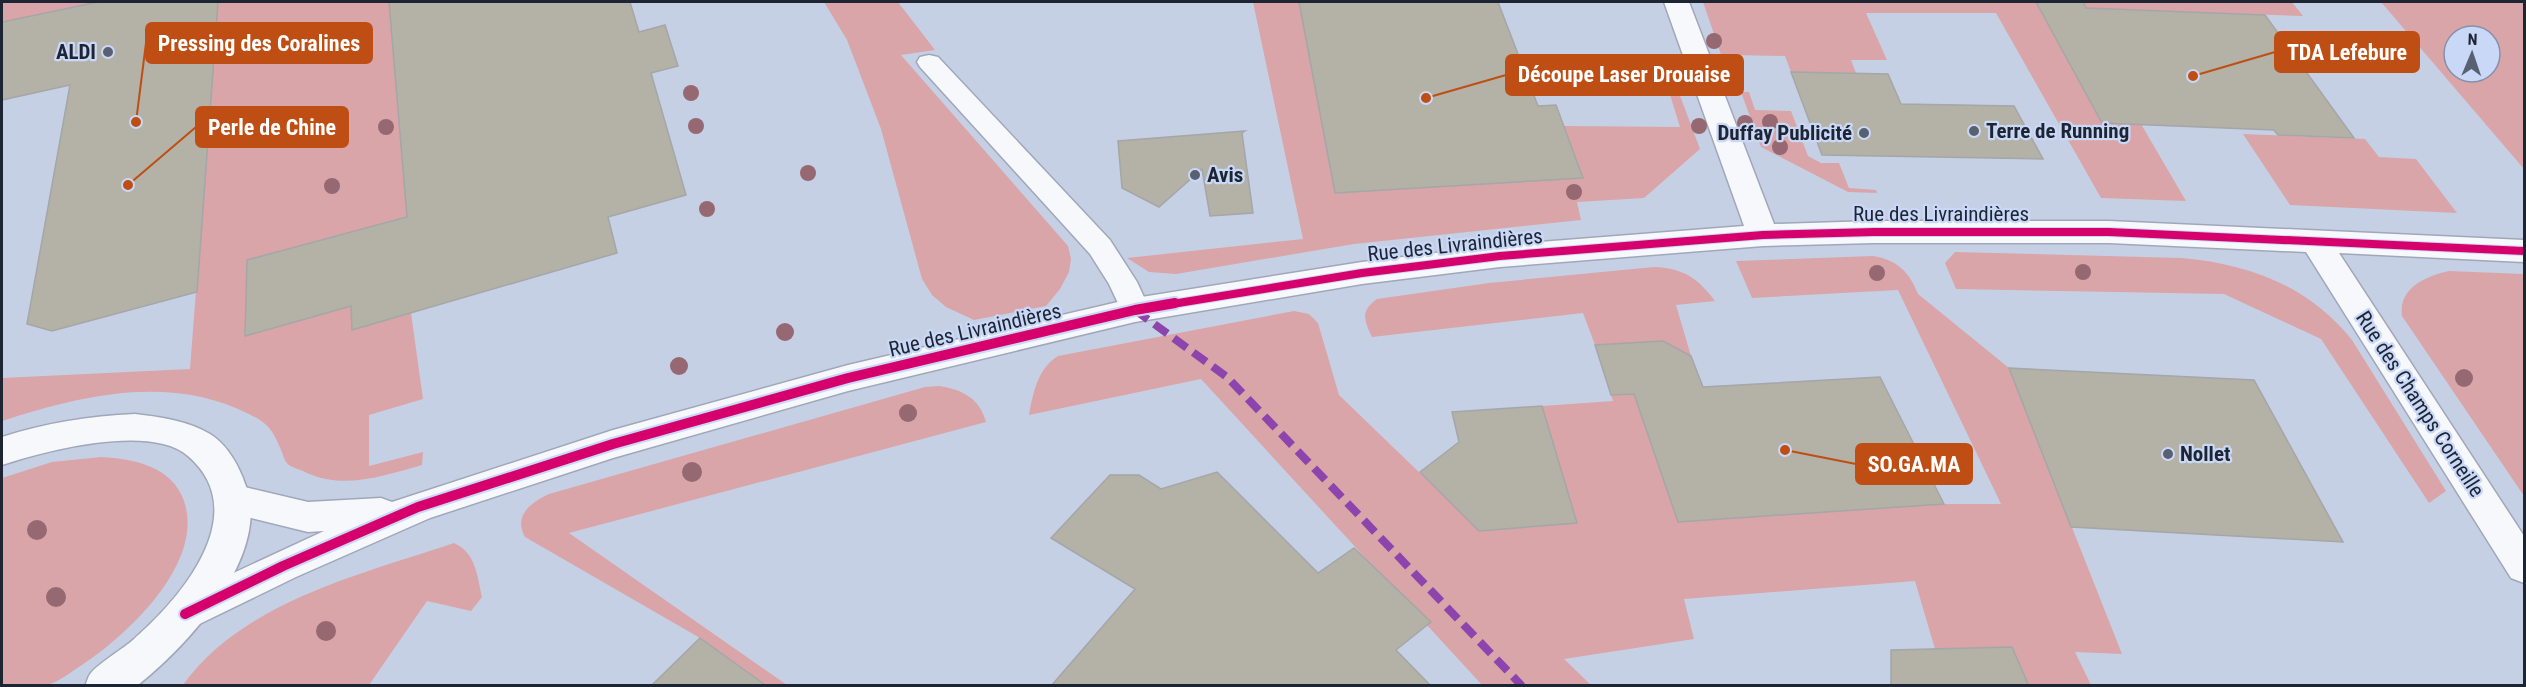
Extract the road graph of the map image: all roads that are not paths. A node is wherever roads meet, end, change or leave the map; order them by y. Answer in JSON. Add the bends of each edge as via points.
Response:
{"nodes":[{"id":1,"x":1676,"y":2,"type":"edge"},
{"id":2,"x":929,"y":62,"type":"dead end"},
{"id":3,"x":1763,"y":235,"type":"junction"},
{"id":4,"x":2315,"y":241,"type":"junction"},
{"id":5,"x":2524,"y":251,"type":"edge"},
{"id":6,"x":1135,"y":310,"type":"junction"},
{"id":7,"x":2,"y":451,"type":"edge"},
{"id":8,"x":232,"y":499,"type":"junction"},
{"id":9,"x":418,"y":507,"type":"junction"},
{"id":10,"x":2524,"y":567,"type":"edge"},
{"id":11,"x":184,"y":614,"type":"junction"},
{"id":12,"x":133,"y":673,"type":"edge"},
{"id":13,"x":105,"y":686,"type":"edge"}],
"edges":[{"from":1,"to":3,"type":"street"},
{"from":2,"to":6,"type":"lane","via":[[1100,247],[1123,282]]},
{"from":3,"to":4,"type":"street","name":"Rue des Livraindières","via":[[2109,232]]},
{"from":3,"to":6,"type":"street","name":"Rue des Livraindières","via":[[1443,263]]},
{"from":4,"to":5,"type":"street","name":"Rue des Livraindières"},
{"from":4,"to":10,"type":"street","name":"Rue des Champs Corneille"},
{"from":6,"to":9,"type":"street","name":"Rue des Livraindières","via":[[848,378],[613,444]]},
{"from":7,"to":8,"type":"street","via":[[41,438],[97,428],[156,429],[181,436],[217,460]]},
{"from":8,"to":9,"type":"street","via":[[308,516],[373,514]]},
{"from":8,"to":11,"type":"street","via":[[229,534],[222,553],[201,594]]},
{"from":9,"to":11,"type":"street"},
{"from":11,"to":12,"type":"street"},
{"from":12,"to":13,"type":"street"}]}
